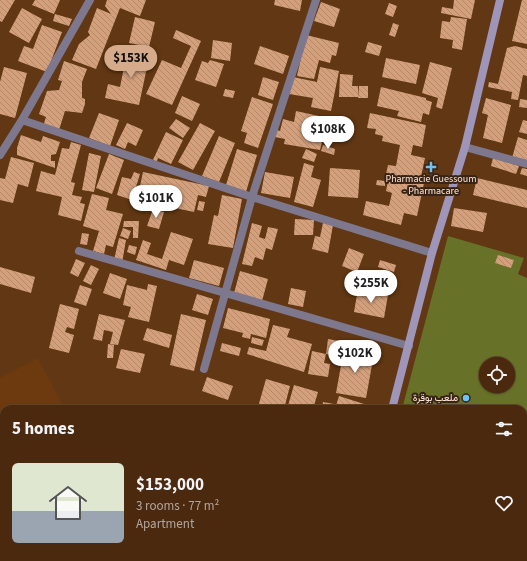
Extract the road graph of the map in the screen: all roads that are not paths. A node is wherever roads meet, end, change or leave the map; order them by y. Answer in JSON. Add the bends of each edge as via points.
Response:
{"nodes":[{"id":1,"x":90,"y":0,"type":"edge"},
{"id":2,"x":316,"y":0,"type":"edge"},
{"id":3,"x":500,"y":0,"type":"edge"},
{"id":4,"x":22,"y":120,"type":"junction"},
{"id":5,"x":466,"y":147,"type":"junction"},
{"id":6,"x":0,"y":155,"type":"edge"},
{"id":7,"x":527,"y":164,"type":"edge"},
{"id":8,"x":252,"y":197,"type":"junction"},
{"id":9,"x":79,"y":251,"type":"dead end"},
{"id":10,"x":432,"y":253,"type":"junction"},
{"id":11,"x":226,"y":293,"type":"junction"},
{"id":12,"x":409,"y":346,"type":"junction"},
{"id":13,"x":204,"y":369,"type":"dead end"},
{"id":14,"x":393,"y":405,"type":"edge"}],
"edges":[{"from":1,"to":4,"type":"street"},
{"from":2,"to":8,"type":"street"},
{"from":3,"to":5,"type":"main road"},
{"from":4,"to":6,"type":"street"},
{"from":4,"to":8,"type":"street"},
{"from":5,"to":7,"type":"street"},
{"from":5,"to":10,"type":"main road"},
{"from":8,"to":10,"type":"street"},
{"from":8,"to":11,"type":"street"},
{"from":9,"to":11,"type":"street"},
{"from":10,"to":12,"type":"main road"},
{"from":11,"to":12,"type":"street"},
{"from":11,"to":13,"type":"street"},
{"from":12,"to":14,"type":"main road"}]}
